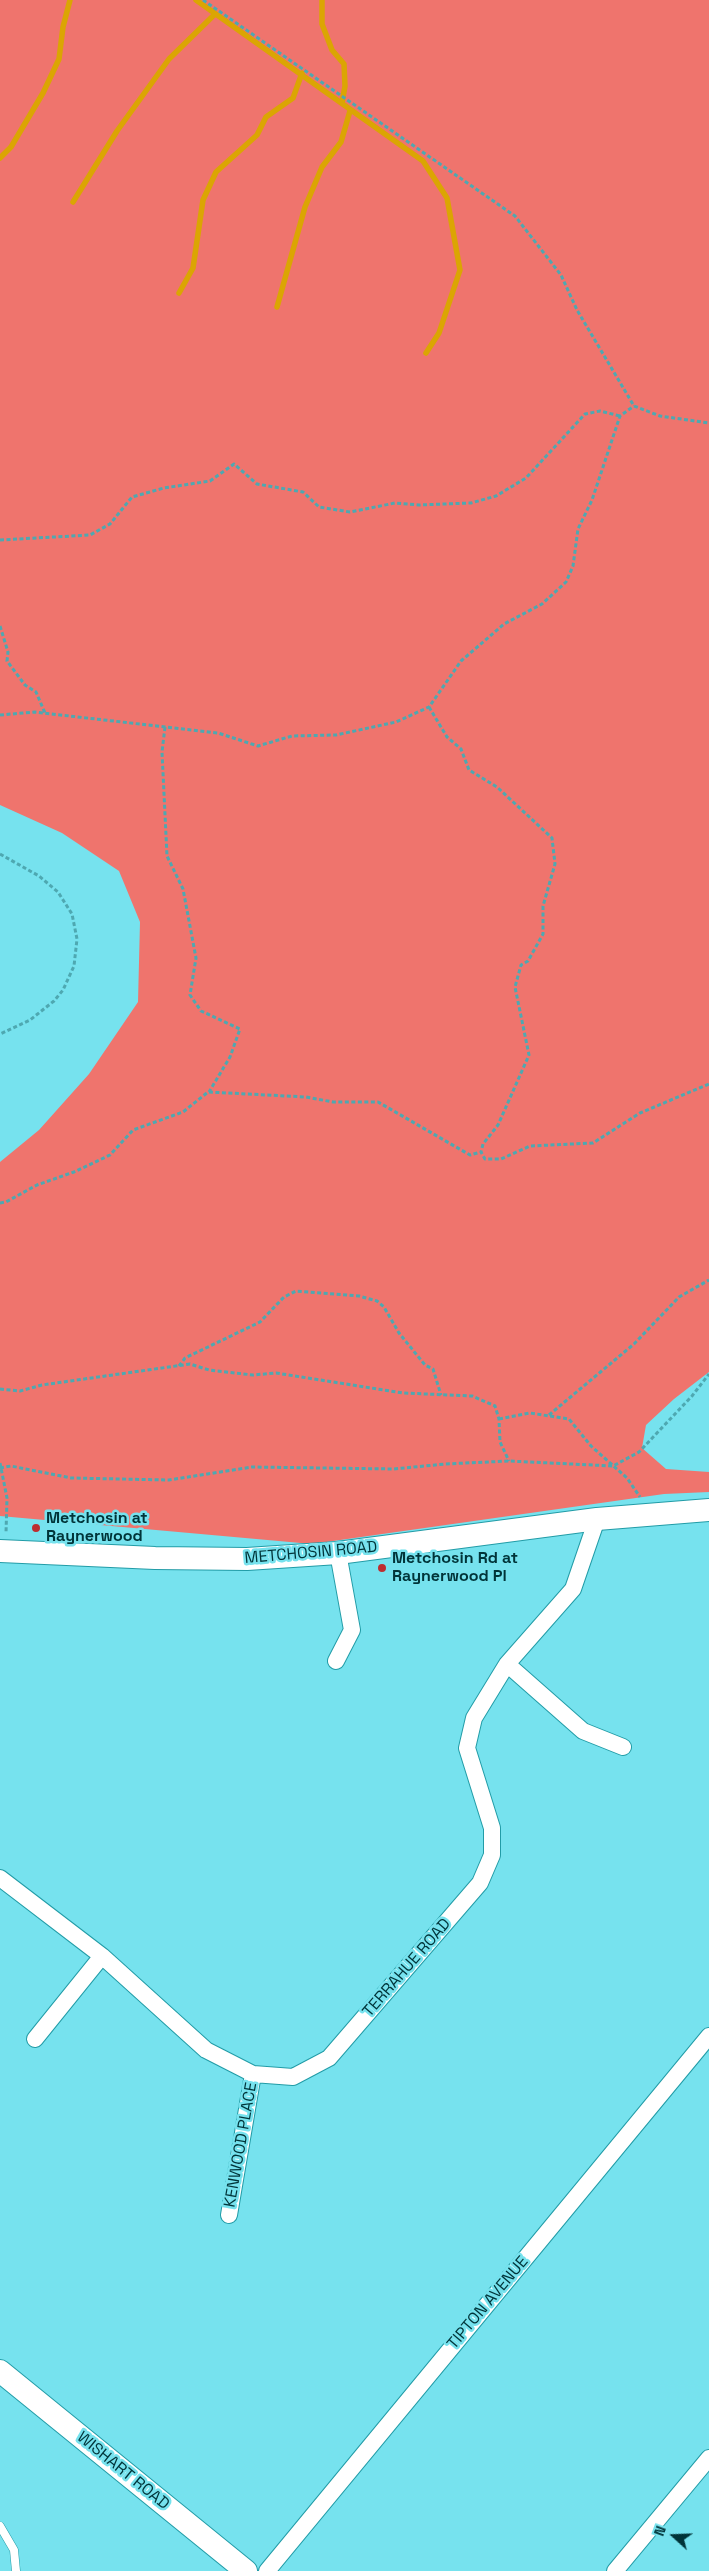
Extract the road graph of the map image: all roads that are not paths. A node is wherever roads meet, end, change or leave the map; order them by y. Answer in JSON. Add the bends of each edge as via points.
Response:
{"nodes":[{"id":1,"x":709,"y":1510,"type":"edge"},
{"id":2,"x":597,"y":1519,"type":"junction"},
{"id":3,"x":3,"y":1551,"type":"edge"},
{"id":4,"x":338,"y":1553,"type":"junction"},
{"id":5,"x":336,"y":1661,"type":"dead end"},
{"id":6,"x":507,"y":1664,"type":"junction"},
{"id":7,"x":623,"y":1747,"type":"dead end"},
{"id":8,"x":0,"y":1878,"type":"edge"},
{"id":9,"x":102,"y":1956,"type":"junction"},
{"id":10,"x":709,"y":2036,"type":"edge"},
{"id":11,"x":35,"y":2039,"type":"dead end"},
{"id":12,"x":253,"y":2074,"type":"junction"},
{"id":13,"x":229,"y":2215,"type":"dead end"},
{"id":14,"x":0,"y":2370,"type":"edge"},
{"id":15,"x":709,"y":2458,"type":"edge"},
{"id":16,"x":0,"y":2526,"type":"edge"},
{"id":17,"x":16,"y":2571,"type":"edge"},
{"id":18,"x":246,"y":2571,"type":"edge"},
{"id":19,"x":267,"y":2571,"type":"edge"},
{"id":20,"x":614,"y":2571,"type":"edge"}],
"edges":[{"from":1,"to":2,"type":"main road","name":"METCHOSIN ROAD"},
{"from":2,"to":4,"type":"main road","name":"METCHOSIN ROAD"},
{"from":2,"to":6,"type":"street","name":"TERRAHUE ROAD","via":[[573,1589]]},
{"from":3,"to":4,"type":"main road","name":"METCHOSIN ROAD","via":[[247,1559]]},
{"from":4,"to":5,"type":"street","via":[[352,1630]]},
{"from":6,"to":7,"type":"street","via":[[583,1730]]},
{"from":6,"to":12,"type":"street","name":"TERRAHUE ROAD","via":[[474,1718],[467,1748],[492,1828],[492,1855],[480,1883],[329,2058],[293,2076]]},
{"from":8,"to":9,"type":"street","name":"TERRAHUE ROAD"},
{"from":9,"to":11,"type":"street"},
{"from":9,"to":12,"type":"street","name":"TERRAHUE ROAD","via":[[206,2050]]},
{"from":10,"to":19,"type":"street","name":"TIPTON AVENUE"},
{"from":12,"to":13,"type":"street","name":"KENWOOD PLACE"},
{"from":14,"to":18,"type":"main road","name":"WISHART ROAD"},
{"from":15,"to":20,"type":"street"},
{"from":16,"to":17,"type":"lane","via":[[14,2550]]}]}
